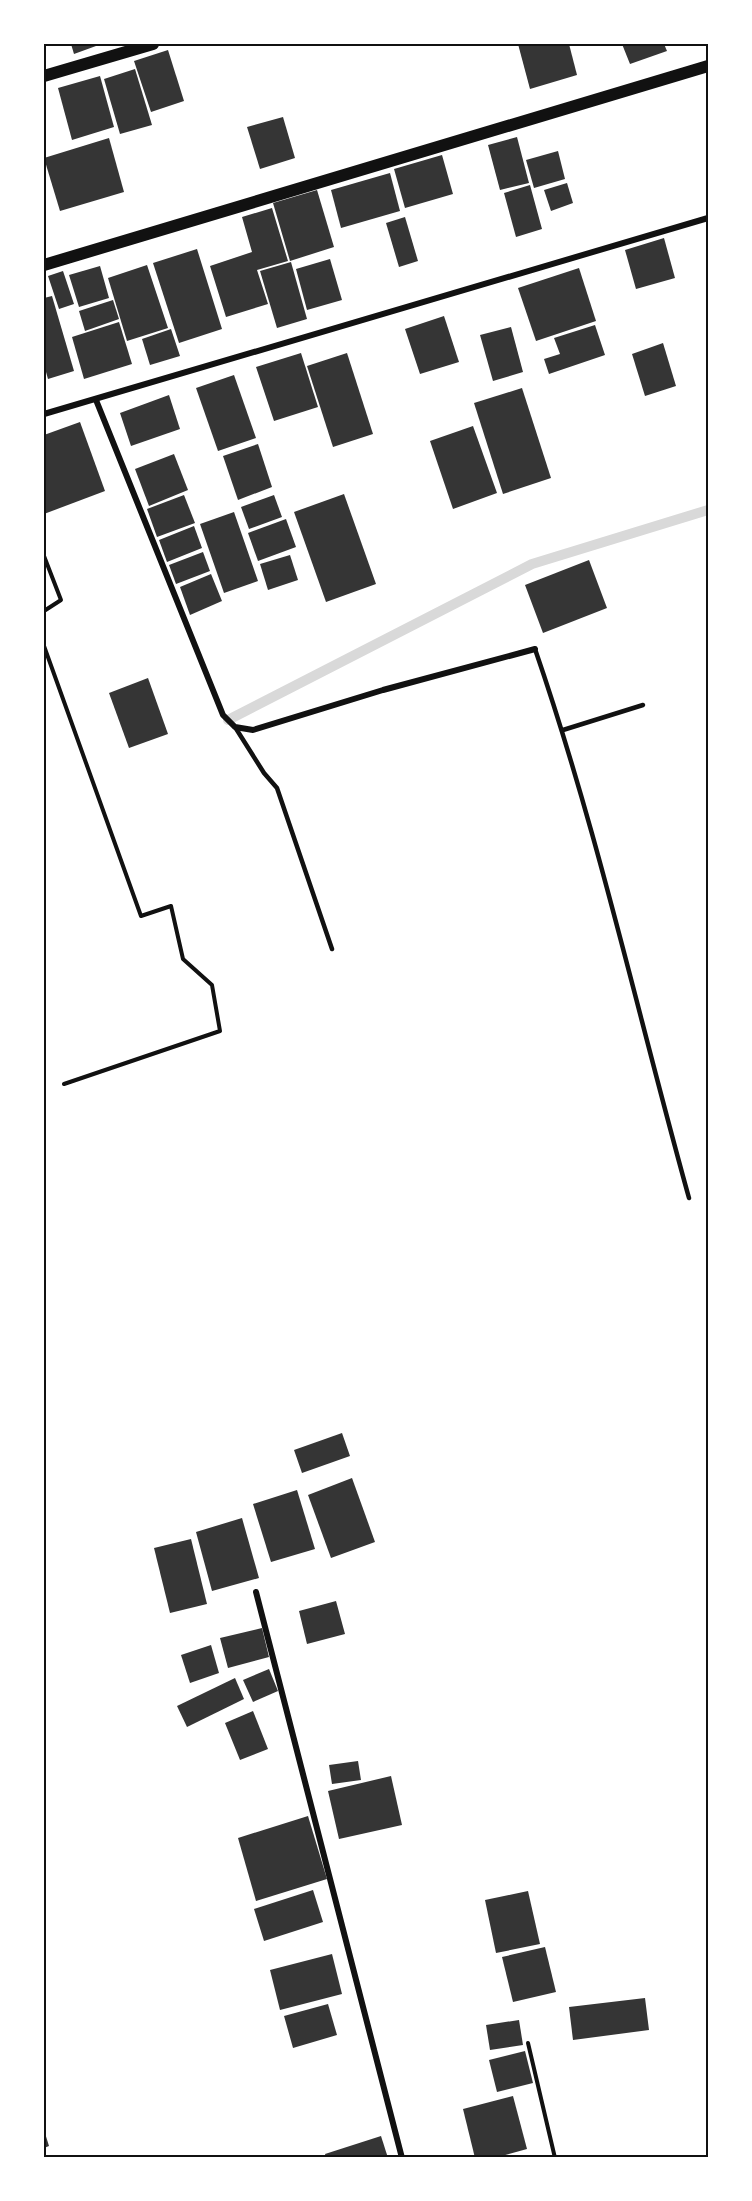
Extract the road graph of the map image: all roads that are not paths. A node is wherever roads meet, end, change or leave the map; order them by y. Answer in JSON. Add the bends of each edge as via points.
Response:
{"nodes":[{"id":1,"x":153,"y":44,"type":"edge"},
{"id":2,"x":708,"y":66,"type":"edge"},
{"id":3,"x":44,"y":76,"type":"edge"},
{"id":4,"x":708,"y":218,"type":"edge"},
{"id":5,"x":44,"y":265,"type":"edge"},
{"id":6,"x":96,"y":400,"type":"junction"},
{"id":7,"x":44,"y":414,"type":"edge"},
{"id":8,"x":535,"y":649,"type":"joint"},
{"id":9,"x":643,"y":705,"type":"dead end"},
{"id":10,"x":236,"y":727,"type":"junction"},
{"id":11,"x":563,"y":730,"type":"junction"},
{"id":12,"x":332,"y":949,"type":"dead end"},
{"id":13,"x":690,"y":1198,"type":"dead end"},
{"id":14,"x":256,"y":1592,"type":"dead end"},
{"id":15,"x":402,"y":2157,"type":"edge"}],
"edges":[{"from":1,"to":3,"type":"main road"},
{"from":2,"to":5,"type":"main road"},
{"from":4,"to":6,"type":"street"},
{"from":6,"to":7,"type":"street"},
{"from":6,"to":10,"type":"street","via":[[223,715]]},
{"from":8,"to":10,"type":"street","via":[[253,730]]},
{"from":8,"to":11,"type":"lane"},
{"from":9,"to":11,"type":"lane"},
{"from":10,"to":12,"type":"lane","via":[[277,788]]},
{"from":11,"to":13,"type":"lane"},
{"from":14,"to":15,"type":"street"}]}
